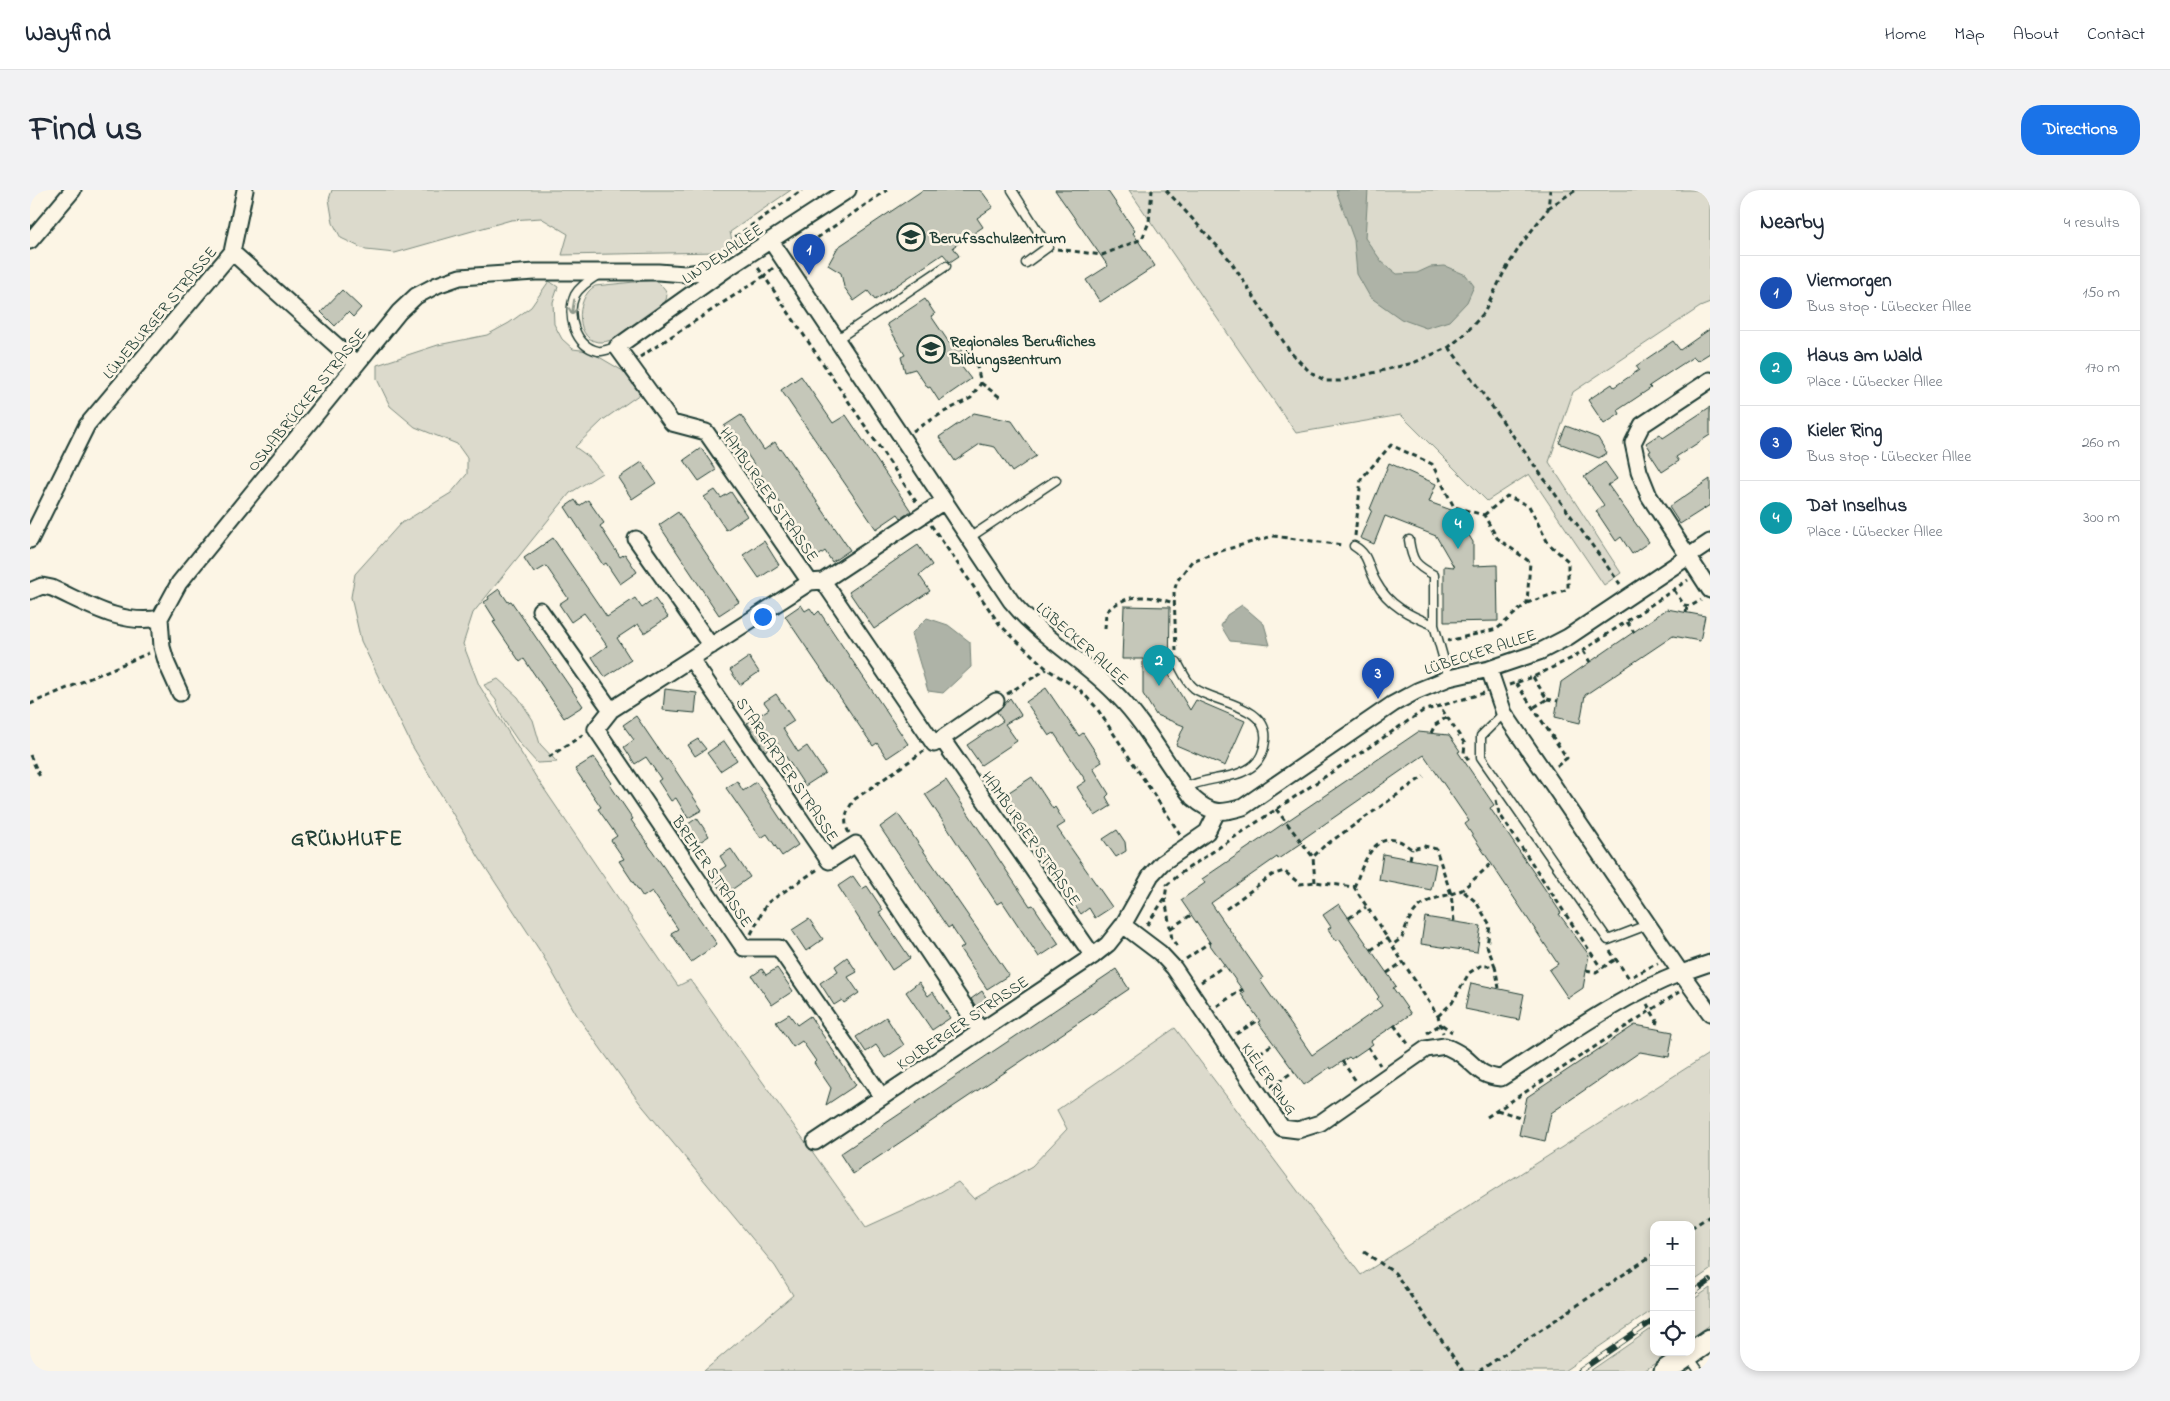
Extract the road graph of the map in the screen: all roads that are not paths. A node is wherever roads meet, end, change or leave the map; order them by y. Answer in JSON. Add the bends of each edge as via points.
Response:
{"nodes":[{"id":1,"x":73,"y":190,"type":"edge"},
{"id":2,"x":245,"y":190,"type":"edge"},
{"id":3,"x":848,"y":190,"type":"edge"},
{"id":4,"x":1012,"y":190,"type":"edge"},
{"id":5,"x":30,"y":241,"type":"edge"},
{"id":6,"x":771,"y":241,"type":"junction"},
{"id":7,"x":232,"y":252,"type":"junction"},
{"id":8,"x":1026,"y":263,"type":"dead end"},
{"id":9,"x":946,"y":266,"type":"dead end"},
{"id":10,"x":728,"y":268,"type":"junction"},
{"id":11,"x":603,"y":272,"type":"junction"},
{"id":12,"x":836,"y":340,"type":"junction"},
{"id":13,"x":617,"y":347,"type":"junction"},
{"id":14,"x":357,"y":364,"type":"junction"},
{"id":15,"x":1710,"y":380,"type":"edge"},
{"id":16,"x":1056,"y":480,"type":"dead end"},
{"id":17,"x":944,"y":501,"type":"junction"},
{"id":18,"x":969,"y":538,"type":"junction"},
{"id":19,"x":636,"y":539,"type":"dead end"},
{"id":20,"x":30,"y":540,"type":"edge"},
{"id":21,"x":1408,"y":540,"type":"dead end"},
{"id":22,"x":1710,"y":542,"type":"edge"},
{"id":23,"x":1354,"y":546,"type":"road end"},
{"id":24,"x":1688,"y":557,"type":"junction"},
{"id":25,"x":816,"y":582,"type":"junction"},
{"id":26,"x":30,"y":590,"type":"edge"},
{"id":27,"x":1706,"y":595,"type":"edge"},
{"id":28,"x":540,"y":610,"type":"dead end"},
{"id":29,"x":160,"y":618,"type":"junction"},
{"id":30,"x":1434,"y":626,"type":"junction"},
{"id":31,"x":711,"y":646,"type":"junction"},
{"id":32,"x":691,"y":658,"type":"junction"},
{"id":33,"x":1177,"y":662,"type":"road end"},
{"id":34,"x":1489,"y":669,"type":"junction"},
{"id":35,"x":1450,"y":678,"type":"junction"},
{"id":36,"x":180,"y":693,"type":"dead end"},
{"id":37,"x":996,"y":701,"type":"road end"},
{"id":38,"x":611,"y":710,"type":"junction"},
{"id":39,"x":1504,"y":713,"type":"junction"},
{"id":40,"x":938,"y":742,"type":"junction"},
{"id":41,"x":1185,"y":788,"type":"junction"},
{"id":42,"x":1217,"y":812,"type":"junction"},
{"id":43,"x":1123,"y":925,"type":"junction"},
{"id":44,"x":1647,"y":925,"type":"junction"},
{"id":45,"x":1093,"y":956,"type":"junction"},
{"id":46,"x":1710,"y":963,"type":"edge"},
{"id":47,"x":1681,"y":973,"type":"junction"},
{"id":48,"x":1710,"y":1013,"type":"edge"},
{"id":49,"x":981,"y":1031,"type":"junction"},
{"id":50,"x":882,"y":1098,"type":"junction"},
{"id":51,"x":815,"y":1142,"type":"dead end"},
{"id":52,"x":1710,"y":1340,"type":"edge"},
{"id":53,"x":1693,"y":1363,"type":"edge"},
{"id":54,"x":1665,"y":1371,"type":"edge"}],
"edges":[{"from":1,"to":5,"type":"street"},
{"from":2,"to":7,"type":"street"},
{"from":3,"to":6,"type":"street","name":"LINDENALLEE"},
{"from":4,"to":8,"type":"lane","via":[[1048,248]]},
{"from":6,"to":10,"type":"street","name":"LINDENALLEE"},
{"from":6,"to":12,"type":"street","name":"LÜBECKER ALLEE"},
{"from":7,"to":14,"type":"street","name":"LÜNEBURGER STRASSE"},
{"from":7,"to":20,"type":"street","name":"LÜNEBURGER STRASSE","via":[[87,425]]},
{"from":9,"to":12,"type":"lane"},
{"from":10,"to":11,"type":"street","name":"OSNABRÜCKER STRASSE","via":[[686,274]]},
{"from":10,"to":13,"type":"street","name":"LINDENALLEE"},
{"from":11,"to":13,"type":"lane","one_way":true,"via":[[576,295],[572,312],[574,328],[585,345],[599,351]]},
{"from":11,"to":14,"type":"street","name":"OSNABRÜCKER STRASSE","via":[[482,274],[437,285],[416,296],[399,312]]},
{"from":12,"to":17,"type":"street","name":"LÜBECKER ALLEE"},
{"from":13,"to":25,"type":"street","name":"HAMBURGER STRASSE","via":[[672,422],[706,432]]},
{"from":14,"to":29,"type":"street","name":"OSNABRÜCKER STRASSE","via":[[180,583]]},
{"from":15,"to":24,"type":"street","via":[[1642,425],[1633,443],[1638,471],[1649,496]]},
{"from":16,"to":18,"type":"lane"},
{"from":17,"to":18,"type":"street","name":"LÜBECKER ALLEE"},
{"from":17,"to":25,"type":"street"},
{"from":18,"to":41,"type":"street","name":"LÜBECKER ALLEE","via":[[1025,618],[1101,678],[1121,698]]},
{"from":19,"to":31,"type":"street"},
{"from":21,"to":30,"type":"lane","via":[[1412,558],[1420,568],[1434,575]]},
{"from":22,"to":24,"type":"street","name":"LÜBECKER ALLEE"},
{"from":23,"to":30,"type":"lane","via":[[1364,552],[1376,582],[1389,600],[1410,616]]},
{"from":24,"to":27,"type":"street"},
{"from":24,"to":34,"type":"street","name":"LÜBECKER ALLEE","via":[[1568,637],[1539,652]]},
{"from":25,"to":31,"type":"street"},
{"from":25,"to":40,"type":"street","name":"HAMBURGER STRASSE"},
{"from":26,"to":29,"type":"street","via":[[42,586],[52,588],[120,617]]},
{"from":28,"to":38,"type":"street"},
{"from":29,"to":36,"type":"street","via":[[162,647]]},
{"from":30,"to":35,"type":"lane"},
{"from":31,"to":32,"type":"street"},
{"from":32,"to":38,"type":"street"},
{"from":32,"to":49,"type":"street","name":"STARGARDER STRASSE","via":[[829,861],[856,844]]},
{"from":33,"to":41,"type":"lane","via":[[1192,687],[1251,712],[1262,724],[1266,737],[1264,752],[1254,765],[1232,776]]},
{"from":34,"to":35,"type":"street","name":"LÜBECKER ALLEE"},
{"from":34,"to":39,"type":"street"},
{"from":35,"to":42,"type":"street","name":"LÜBECKER ALLEE","via":[[1393,704],[1243,807]]},
{"from":37,"to":40,"type":"street"},
{"from":38,"to":50,"type":"street","name":"BREMER STRASSE","via":[[596,729],[744,948],[780,948]]},
{"from":39,"to":44,"type":"street"},
{"from":39,"to":44,"type":"lane","via":[[1482,736],[1481,757],[1608,940]]},
{"from":40,"to":45,"type":"street","name":"HAMBURGER STRASSE"},
{"from":41,"to":42,"type":"street","name":"LÜBECKER ALLEE","via":[[1203,807]]},
{"from":42,"to":43,"type":"street","via":[[1207,832],[1162,863],[1151,875]]},
{"from":43,"to":45,"type":"street","name":"KOLBERGER STRASSE"},
{"from":43,"to":47,"type":"street","name":"KIELER RING","via":[[1140,936],[1174,968],[1282,1128],[1298,1130],[1320,1123],[1426,1050],[1451,1041],[1481,1073],[1501,1078],[1619,1003]]},
{"from":44,"to":47,"type":"street"},
{"from":45,"to":49,"type":"street","name":"KOLBERGER STRASSE"},
{"from":46,"to":47,"type":"street"},
{"from":47,"to":48,"type":"street"},
{"from":49,"to":50,"type":"street","name":"KOLBERGER STRASSE"},
{"from":50,"to":51,"type":"street","name":"KOLBERGER STRASSE"},
{"from":52,"to":53,"type":"main road"},
{"from":53,"to":54,"type":"main road"}]}
